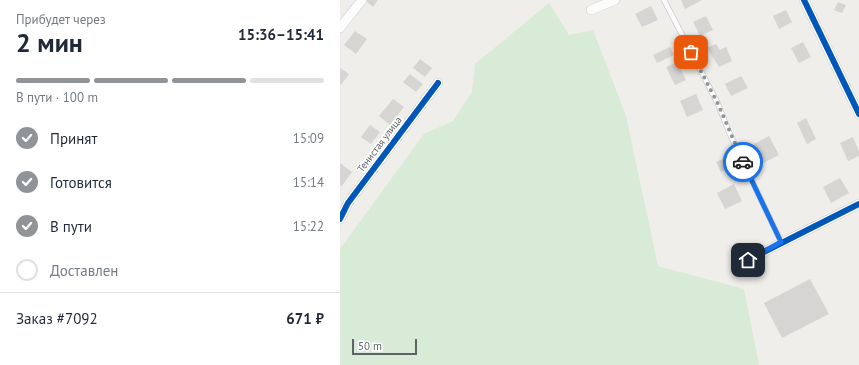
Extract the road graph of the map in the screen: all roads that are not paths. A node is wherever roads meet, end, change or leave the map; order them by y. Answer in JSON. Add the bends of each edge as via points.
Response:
{"nodes":[{"id":1,"x":362,"y":0,"type":"edge"},
{"id":2,"x":615,"y":0,"type":"edge"},
{"id":3,"x":664,"y":0,"type":"edge"},
{"id":4,"x":804,"y":0,"type":"edge"},
{"id":5,"x":591,"y":10,"type":"dead end"},
{"id":6,"x":340,"y":28,"type":"edge"},
{"id":7,"x":438,"y":83,"type":"dead end"},
{"id":8,"x":859,"y":114,"type":"edge"},
{"id":9,"x":340,"y":198,"type":"edge"},
{"id":10,"x":348,"y":203,"type":"junction"},
{"id":11,"x":859,"y":204,"type":"edge"},
{"id":12,"x":340,"y":219,"type":"edge"},
{"id":13,"x":781,"y":242,"type":"junction"},
{"id":14,"x":748,"y":260,"type":"dead end"}],
"edges":[{"from":1,"to":6,"type":"street"},
{"from":2,"to":5,"type":"street"},
{"from":3,"to":13,"type":"lane","via":[[718,104]]},
{"from":4,"to":8,"type":"street"},
{"from":7,"to":10,"type":"street","name":"Тенистая улица"},
{"from":9,"to":10,"type":"street"},
{"from":10,"to":12,"type":"street","name":"Тенистая улица"},
{"from":11,"to":13,"type":"street"},
{"from":13,"to":14,"type":"street"}]}
